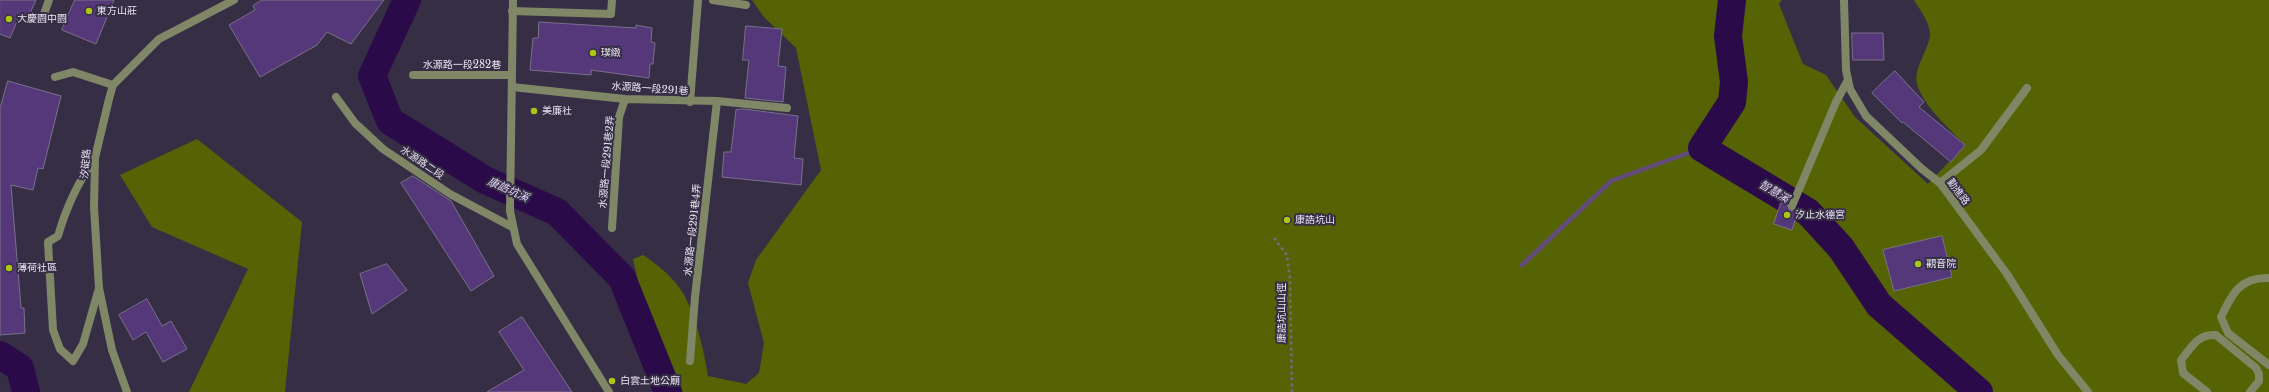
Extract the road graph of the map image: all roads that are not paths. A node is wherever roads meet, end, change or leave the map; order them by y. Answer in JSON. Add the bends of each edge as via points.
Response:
{"nodes":[{"id":1,"x":49,"y":0,"type":"edge"},
{"id":2,"x":234,"y":0,"type":"edge"},
{"id":3,"x":513,"y":0,"type":"edge"},
{"id":4,"x":612,"y":0,"type":"edge"},
{"id":5,"x":698,"y":0,"type":"edge"},
{"id":6,"x":713,"y":0,"type":"edge"},
{"id":7,"x":1844,"y":0,"type":"edge"},
{"id":8,"x":746,"y":5,"type":"dead end"},
{"id":9,"x":512,"y":11,"type":"junction"},
{"id":10,"x":44,"y":14,"type":"dead end"},
{"id":11,"x":413,"y":75,"type":"dead end"},
{"id":12,"x":512,"y":75,"type":"junction"},
{"id":13,"x":55,"y":77,"type":"dead end"},
{"id":14,"x":1848,"y":80,"type":"junction"},
{"id":15,"x":113,"y":85,"type":"junction"},
{"id":16,"x":512,"y":87,"type":"junction"},
{"id":17,"x":2027,"y":88,"type":"dead end"},
{"id":18,"x":336,"y":97,"type":"dead end"},
{"id":19,"x":625,"y":99,"type":"junction"},
{"id":20,"x":717,"y":101,"type":"junction"},
{"id":21,"x":690,"y":102,"type":"junction"},
{"id":22,"x":787,"y":108,"type":"dead end"},
{"id":23,"x":95,"y":158,"type":"junction"},
{"id":24,"x":1940,"y":183,"type":"junction"},
{"id":25,"x":1792,"y":206,"type":"dead end"},
{"id":26,"x":512,"y":227,"type":"junction"},
{"id":27,"x":612,"y":228,"type":"dead end"},
{"id":28,"x":2269,"y":278,"type":"edge"},
{"id":29,"x":99,"y":288,"type":"junction"},
{"id":30,"x":690,"y":361,"type":"dead end"},
{"id":31,"x":2269,"y":365,"type":"edge"},
{"id":32,"x":128,"y":392,"type":"edge"},
{"id":33,"x":609,"y":392,"type":"edge"},
{"id":34,"x":2088,"y":392,"type":"edge"},
{"id":35,"x":2206,"y":392,"type":"edge"},
{"id":36,"x":2250,"y":392,"type":"edge"}],
"edges":[{"from":1,"to":10,"type":"street"},
{"from":2,"to":15,"type":"street","via":[[159,39]]},
{"from":3,"to":9,"type":"street"},
{"from":4,"to":9,"type":"street","via":[[611,14]]},
{"from":5,"to":21,"type":"street"},
{"from":6,"to":8,"type":"street"},
{"from":7,"to":14,"type":"street","name":"勤進路"},
{"from":9,"to":12,"type":"street"},
{"from":11,"to":12,"type":"street","name":"水源路一段282巷"},
{"from":12,"to":16,"type":"street"},
{"from":13,"to":15,"type":"street","via":[[73,72]]},
{"from":14,"to":24,"type":"street","name":"勤進路","via":[[1850,89],[1866,116]]},
{"from":14,"to":25,"type":"street","via":[[1836,102]]},
{"from":15,"to":23,"type":"street","name":"汐碇路"},
{"from":16,"to":19,"type":"street","name":"水源路一段291巷"},
{"from":16,"to":26,"type":"street","via":[[509,171]]},
{"from":17,"to":24,"type":"street","via":[[1981,150]]},
{"from":18,"to":26,"type":"street","name":"水源路二段","via":[[355,123],[382,148],[450,194]]},
{"from":19,"to":21,"type":"street","name":"水源路一段291巷"},
{"from":19,"to":27,"type":"street","name":"水源路一段291巷2弄","via":[[619,117]]},
{"from":20,"to":21,"type":"street","name":"水源路一段291巷"},
{"from":20,"to":22,"type":"street","name":"水源路一段291巷"},
{"from":20,"to":30,"type":"street","name":"水源路一段291巷4弄"},
{"from":23,"to":29,"type":"street","name":"汐碇路","via":[[94,207]]},
{"from":23,"to":29,"type":"street","via":[[81,178],[63,217],[58,236],[48,242],[53,330],[60,349],[73,361],[83,344]]},
{"from":24,"to":34,"type":"street","name":"勤進路","via":[[2007,274],[2058,355]]},
{"from":26,"to":33,"type":"street","via":[[517,244]]},
{"from":28,"to":31,"type":"street","via":[[2247,281],[2232,294],[2221,318],[2228,333]]},
{"from":29,"to":32,"type":"street","name":"汐碇路","via":[[112,350]]},
{"from":35,"to":36,"type":"street","via":[[2183,373],[2181,360],[2200,337],[2208,335],[2216,335],[2256,368],[2259,381]]}]}
